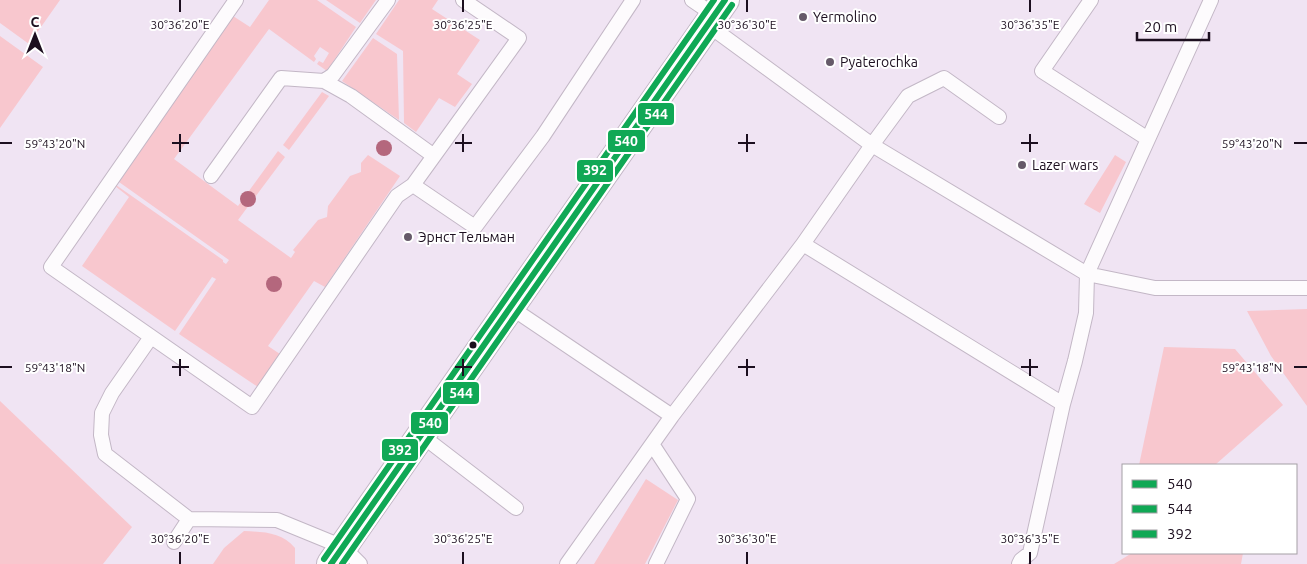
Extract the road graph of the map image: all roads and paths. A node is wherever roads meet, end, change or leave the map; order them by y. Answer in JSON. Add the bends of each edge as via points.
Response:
{"nodes":[{"id":1,"x":236,"y":0,"type":"edge"},
{"id":2,"x":388,"y":0,"type":"edge"},
{"id":3,"x":463,"y":0,"type":"edge"},
{"id":4,"x":633,"y":0,"type":"edge"},
{"id":5,"x":692,"y":0,"type":"edge"},
{"id":6,"x":1091,"y":0,"type":"edge"},
{"id":7,"x":1211,"y":0,"type":"edge"},
{"id":8,"x":716,"y":13,"type":"edge"},
{"id":9,"x":324,"y":81,"type":"junction"},
{"id":10,"x":999,"y":117,"type":"dead end"},
{"id":11,"x":1148,"y":139,"type":"junction"},
{"id":12,"x":872,"y":144,"type":"junction"},
{"id":13,"x":434,"y":156,"type":"junction"},
{"id":14,"x":211,"y":176,"type":"dead end"},
{"id":15,"x":414,"y":185,"type":"junction"},
{"id":16,"x":803,"y":244,"type":"junction"},
{"id":17,"x":1087,"y":274,"type":"junction"},
{"id":18,"x":1307,"y":288,"type":"edge"},
{"id":19,"x":510,"y":307,"type":"junction"},
{"id":20,"x":151,"y":337,"type":"junction"},
{"id":21,"x":1063,"y":404,"type":"junction"},
{"id":22,"x":672,"y":416,"type":"junction"},
{"id":23,"x":421,"y":435,"type":"junction"},
{"id":24,"x":652,"y":444,"type":"junction"},
{"id":25,"x":516,"y":508,"type":"dead end"},
{"id":26,"x":189,"y":519,"type":"junction"},
{"id":27,"x":174,"y":542,"type":"dead end"},
{"id":28,"x":344,"y":558,"type":"edge"},
{"id":29,"x":567,"y":564,"type":"edge"},
{"id":30,"x":656,"y":564,"type":"edge"},
{"id":31,"x":1019,"y":564,"type":"edge"}],
"edges":[{"from":1,"to":20,"type":"lane","via":[[51,267]]},
{"from":2,"to":9,"type":"lane","via":[[333,75]]},
{"from":3,"to":13,"type":"lane","via":[[519,38]]},
{"from":4,"to":15,"type":"lane","via":[[548,129],[475,227]]},
{"from":5,"to":8,"type":"lane"},
{"from":6,"to":11,"type":"lane","via":[[1042,71]]},
{"from":7,"to":11,"type":"lane"},
{"from":8,"to":12,"type":"lane"},
{"from":8,"to":19,"type":"main road"},
{"from":9,"to":13,"type":"lane","via":[[351,96]]},
{"from":9,"to":14,"type":"lane","via":[[281,78]]},
{"from":10,"to":12,"type":"lane","via":[[944,78],[908,96]]},
{"from":11,"to":17,"type":"lane"},
{"from":12,"to":16,"type":"lane"},
{"from":12,"to":17,"type":"lane"},
{"from":13,"to":15,"type":"lane"},
{"from":15,"to":20,"type":"lane","via":[[397,196],[252,407]]},
{"from":16,"to":21,"type":"lane"},
{"from":16,"to":22,"type":"lane"},
{"from":17,"to":18,"type":"lane","via":[[1155,288]]},
{"from":17,"to":21,"type":"lane","via":[[1086,313]]},
{"from":19,"to":22,"type":"lane"},
{"from":19,"to":23,"type":"main road"},
{"from":20,"to":26,"type":"lane","via":[[112,393],[102,413],[101,435],[105,454]]},
{"from":21,"to":31,"type":"lane","via":[[1030,553]]},
{"from":22,"to":24,"type":"lane"},
{"from":23,"to":25,"type":"lane"},
{"from":23,"to":28,"type":"main road"},
{"from":24,"to":29,"type":"lane"},
{"from":24,"to":30,"type":"lane","via":[[688,499]]},
{"from":26,"to":27,"type":"lane"},
{"from":26,"to":28,"type":"lane","via":[[277,520]]}]}
